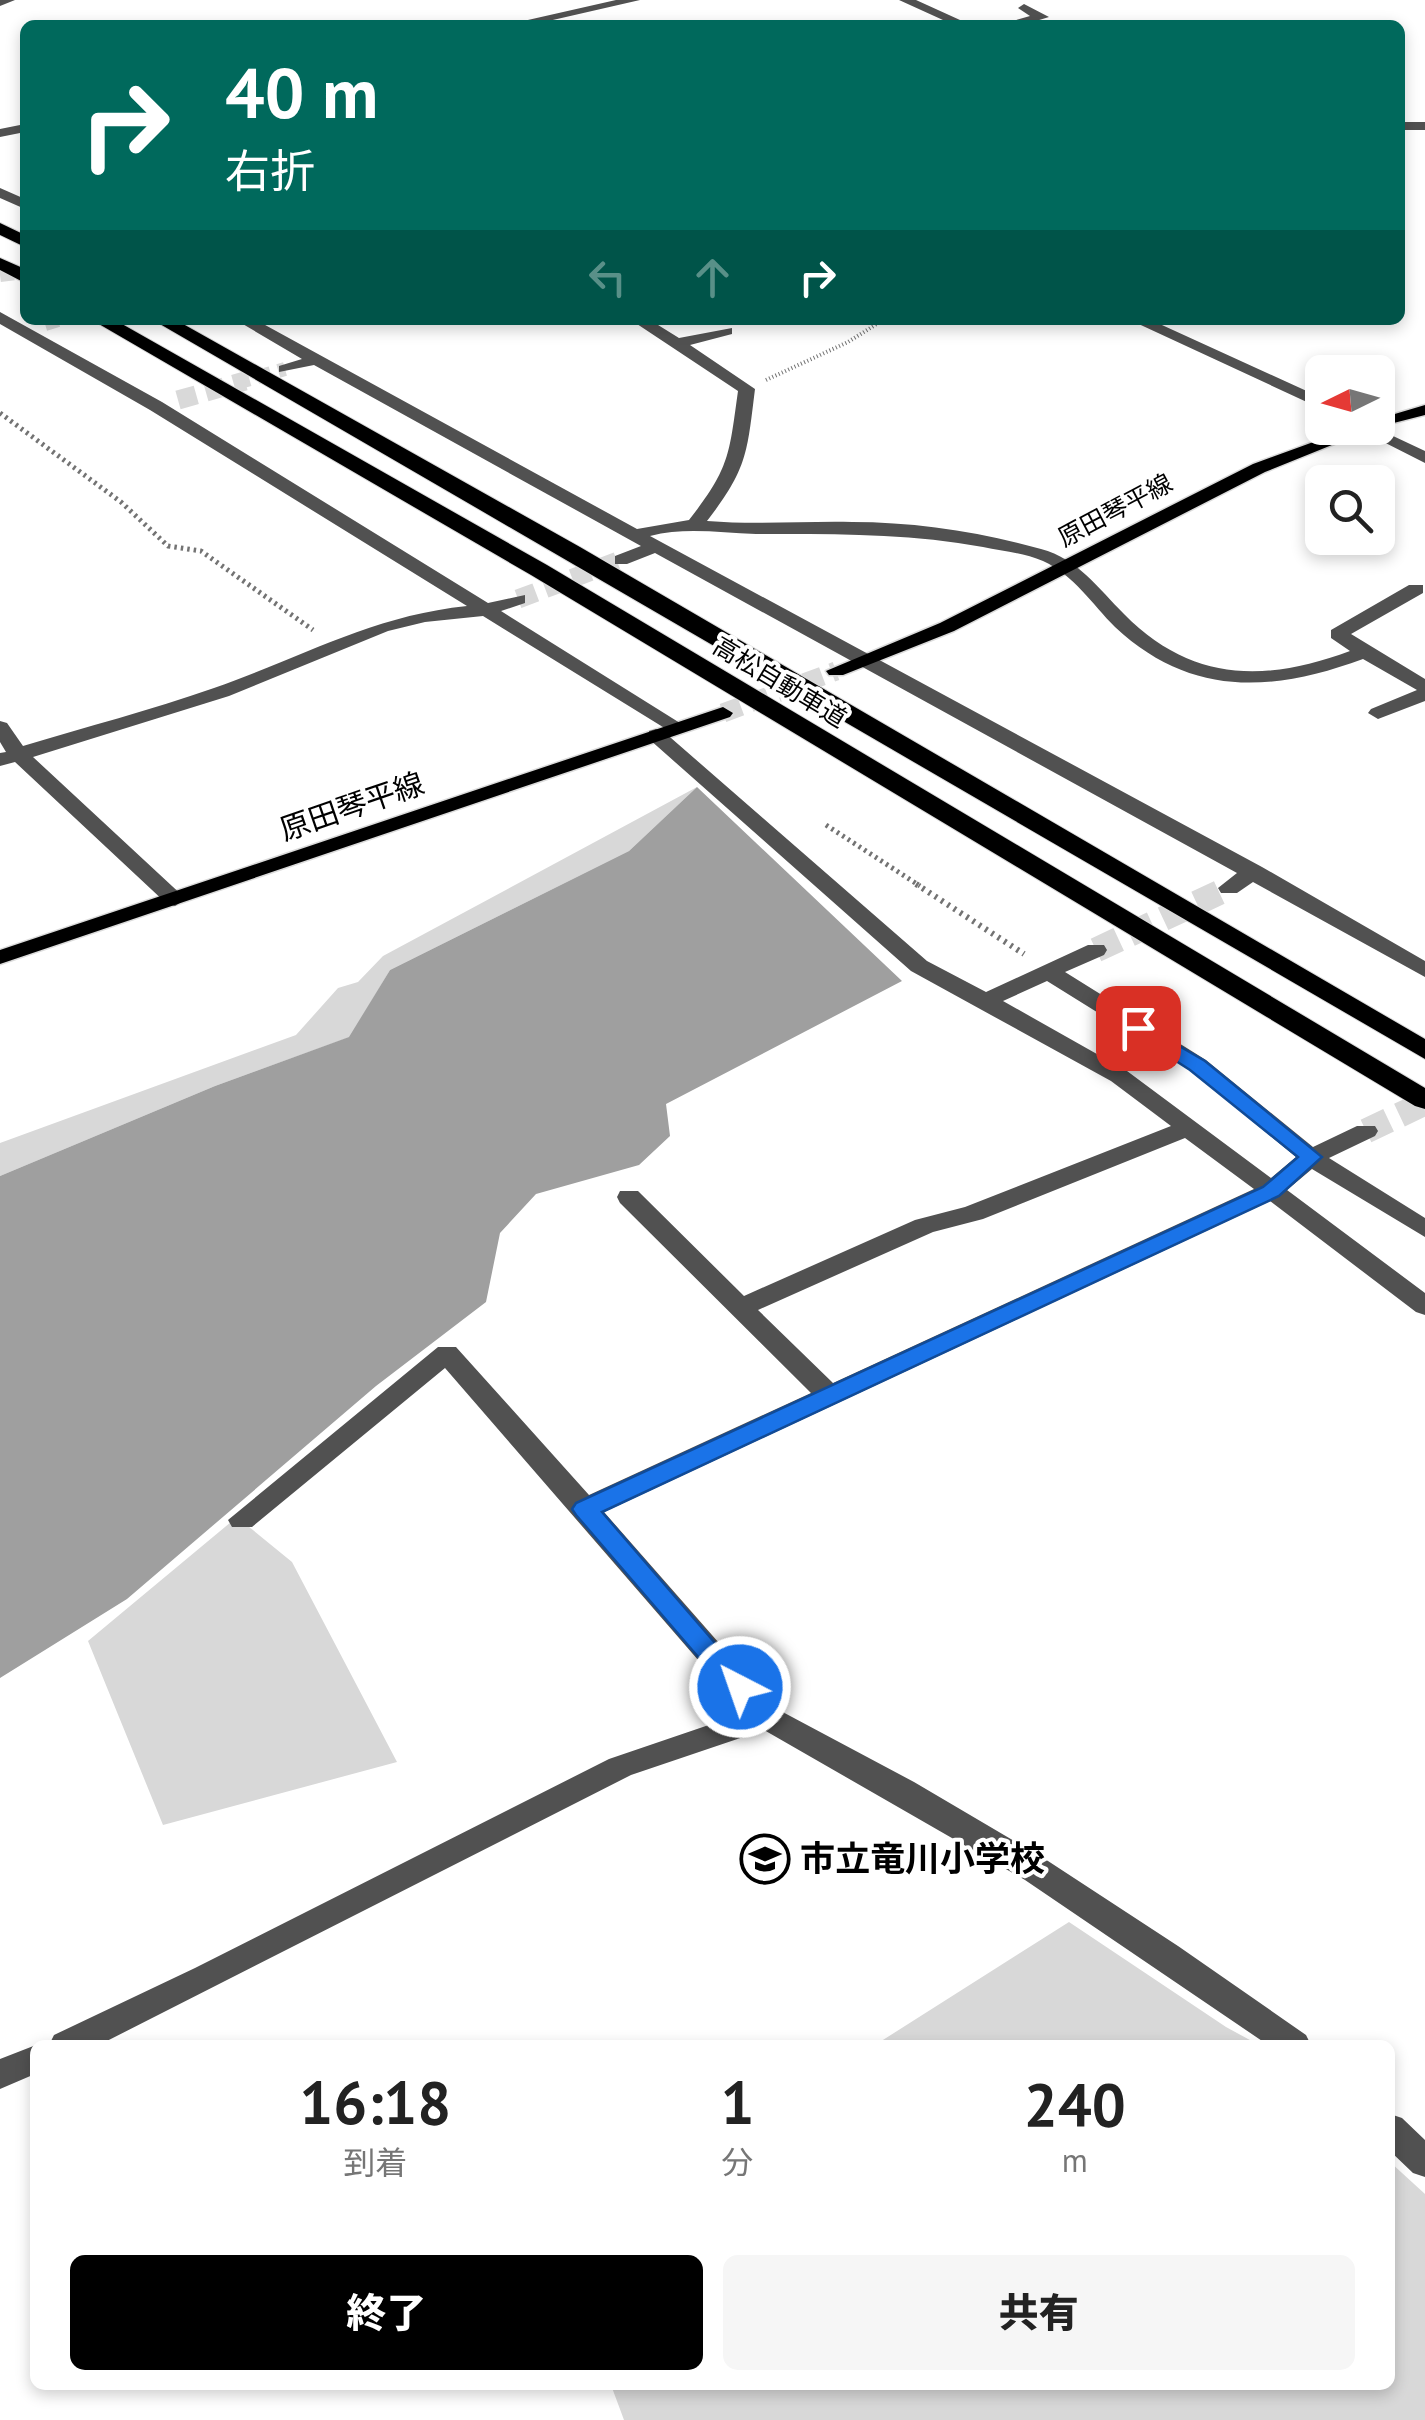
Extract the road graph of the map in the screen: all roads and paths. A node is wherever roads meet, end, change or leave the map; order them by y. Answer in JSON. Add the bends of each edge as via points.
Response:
{"nodes":[{"id":1,"x":9,"y":0,"type":"edge"},
{"id":2,"x":634,"y":0,"type":"edge"},
{"id":3,"x":905,"y":0,"type":"edge"},
{"id":4,"x":0,"y":2,"type":"edge"},
{"id":5,"x":1024,"y":8,"type":"dead end"},
{"id":6,"x":555,"y":20,"type":"edge"},
{"id":7,"x":954,"y":20,"type":"edge"},
{"id":8,"x":1026,"y":20,"type":"edge"},
{"id":9,"x":0,"y":317,"type":"edge"},
{"id":10,"x":42,"y":325,"type":"edge"},
{"id":11,"x":110,"y":325,"type":"edge"},
{"id":12,"x":171,"y":325,"type":"edge"},
{"id":13,"x":253,"y":325,"type":"edge"},
{"id":14,"x":647,"y":325,"type":"edge"},
{"id":15,"x":876,"y":325,"type":"edge"},
{"id":16,"x":1149,"y":325,"type":"edge"},
{"id":17,"x":25,"y":330,"type":"junction"},
{"id":18,"x":726,"y":331,"type":"dead end"},
{"id":19,"x":676,"y":344,"type":"junction"},
{"id":20,"x":314,"y":360,"type":"junction"},
{"id":21,"x":285,"y":370,"type":"tunnel mouth"},
{"id":22,"x":747,"y":389,"type":"junction"},
{"id":23,"x":1305,"y":396,"type":"edge"},
{"id":24,"x":178,"y":400,"type":"tunnel mouth"},
{"id":25,"x":156,"y":406,"type":"junction"},
{"id":26,"x":1425,"y":410,"type":"edge"},
{"id":27,"x":0,"y":413,"type":"edge"},
{"id":28,"x":1395,"y":419,"type":"edge"},
{"id":29,"x":1395,"y":443,"type":"edge"},
{"id":30,"x":1320,"y":445,"type":"edge"},
{"id":31,"x":1425,"y":458,"type":"edge"},
{"id":32,"x":694,"y":525,"type":"junction"},
{"id":33,"x":631,"y":536,"type":"junction"},
{"id":34,"x":653,"y":548,"type":"junction"},
{"id":35,"x":621,"y":560,"type":"tunnel mouth"},
{"id":36,"x":1068,"y":566,"type":"junction"},
{"id":37,"x":1416,"y":589,"type":"dead end"},
{"id":38,"x":518,"y":599,"type":"tunnel mouth"},
{"id":39,"x":484,"y":610,"type":"junction"},
{"id":40,"x":334,"y":646,"type":"junction"},
{"id":41,"x":1365,"y":652,"type":"junction"},
{"id":42,"x":866,"y":660,"type":"junction"},
{"id":43,"x":836,"y":670,"type":"tunnel mouth"},
{"id":44,"x":1425,"y":691,"type":"edge"},
{"id":45,"x":1378,"y":713,"type":"dead end"},
{"id":46,"x":723,"y":714,"type":"tunnel mouth"},
{"id":47,"x":0,"y":727,"type":"edge"},
{"id":48,"x":678,"y":728,"type":"junction"},
{"id":49,"x":656,"y":735,"type":"junction"},
{"id":50,"x":9,"y":757,"type":"edge"},
{"id":51,"x":826,"y":825,"type":"dead end"},
{"id":52,"x":1254,"y":872,"type":"junction"},
{"id":53,"x":1229,"y":888,"type":"tunnel mouth"},
{"id":54,"x":175,"y":900,"type":"junction"},
{"id":55,"x":1096,"y":950,"type":"tunnel mouth"},
{"id":56,"x":1414,"y":954,"type":"edge"},
{"id":57,"x":0,"y":956,"type":"edge"},
{"id":58,"x":1425,"y":970,"type":"edge"},
{"id":59,"x":1049,"y":972,"type":"junction"},
{"id":60,"x":984,"y":1001,"type":"junction"},
{"id":61,"x":1425,"y":1051,"type":"edge"},
{"id":62,"x":1425,"y":1100,"type":"edge"},
{"id":63,"x":1188,"y":1128,"type":"junction"},
{"id":64,"x":1366,"y":1131,"type":"tunnel mouth"},
{"id":65,"x":1311,"y":1157,"type":"junction"},
{"id":66,"x":1271,"y":1192,"type":"junction"},
{"id":67,"x":629,"y":1197,"type":"dead end"},
{"id":68,"x":1425,"y":1229,"type":"edge"},
{"id":69,"x":1425,"y":1306,"type":"edge"},
{"id":70,"x":740,"y":1307,"type":"junction"},
{"id":71,"x":830,"y":1396,"type":"junction"},
{"id":72,"x":585,"y":1509,"type":"junction"},
{"id":73,"x":242,"y":1520,"type":"dead end"},
{"id":74,"x":766,"y":1716,"type":"junction"},
{"id":75,"x":77,"y":2040,"type":"edge"},
{"id":76,"x":1287,"y":2040,"type":"edge"},
{"id":77,"x":30,"y":2061,"type":"edge"},
{"id":78,"x":0,"y":2074,"type":"edge"},
{"id":79,"x":1395,"y":2134,"type":"edge"},
{"id":80,"x":1425,"y":2162,"type":"edge"}],
"edges":[{"from":1,"to":4,"type":"street"},
{"from":2,"to":6,"type":"street"},
{"from":3,"to":7,"type":"street"},
{"from":5,"to":8,"type":"street","via":[[1042,16]]},
{"from":9,"to":17,"type":"street"},
{"from":10,"to":17,"type":"street"},
{"from":11,"to":62,"type":"highway","name":"高松自動車道","via":[[556,580]]},
{"from":12,"to":61,"type":"highway","name":"高松自動車道"},
{"from":13,"to":20,"type":"street"},
{"from":14,"to":19,"type":"street"},
{"from":15,"to":22,"type":"path"},
{"from":16,"to":23,"type":"street"},
{"from":17,"to":25,"type":"street"},
{"from":18,"to":19,"type":"street"},
{"from":19,"to":22,"type":"street"},
{"from":20,"to":21,"type":"street"},
{"from":20,"to":33,"type":"street"},
{"from":22,"to":32,"type":"street","via":[[728,483]]},
{"from":24,"to":25,"type":"street"},
{"from":25,"to":39,"type":"street"},
{"from":26,"to":28,"type":"main road"},
{"from":27,"to":40,"type":"path","via":[[168,546],[201,551]]},
{"from":29,"to":31,"type":"street"},
{"from":30,"to":36,"type":"main road","name":"原田琴平線","via":[[1259,468]]},
{"from":32,"to":33,"type":"street"},
{"from":32,"to":36,"type":"street","via":[[912,530],[1030,552]]},
{"from":33,"to":34,"type":"street"},
{"from":34,"to":35,"type":"street"},
{"from":34,"to":42,"type":"street"},
{"from":36,"to":41,"type":"street","via":[[1149,648],[1211,671],[1284,678]]},
{"from":36,"to":42,"type":"main road","name":"原田琴平線"},
{"from":37,"to":41,"type":"street","via":[[1338,634]]},
{"from":38,"to":39,"type":"street"},
{"from":39,"to":40,"type":"street","via":[[425,616]]},
{"from":39,"to":48,"type":"street"},
{"from":40,"to":50,"type":"street","via":[[222,692]]},
{"from":41,"to":44,"type":"street"},
{"from":42,"to":43,"type":"main road","name":"原田琴平線"},
{"from":42,"to":52,"type":"street"},
{"from":44,"to":45,"type":"street"},
{"from":46,"to":48,"type":"main road","name":"原田琴平線"},
{"from":47,"to":50,"type":"street"},
{"from":48,"to":49,"type":"main road","name":"原田琴平線"},
{"from":49,"to":54,"type":"main road","name":"原田琴平線"},
{"from":49,"to":60,"type":"street","via":[[919,966]]},
{"from":50,"to":54,"type":"street"},
{"from":51,"to":59,"type":"path"},
{"from":52,"to":53,"type":"street"},
{"from":52,"to":56,"type":"street"},
{"from":54,"to":57,"type":"main road","name":"原田琴平線"},
{"from":55,"to":59,"type":"street"},
{"from":56,"to":58,"type":"street"},
{"from":59,"to":60,"type":"street"},
{"from":59,"to":65,"type":"street","via":[[1198,1065]]},
{"from":60,"to":63,"type":"street","via":[[1119,1076]]},
{"from":63,"to":66,"type":"street"},
{"from":63,"to":70,"type":"street","via":[[974,1213],[924,1226]]},
{"from":64,"to":65,"type":"street"},
{"from":65,"to":66,"type":"street"},
{"from":65,"to":68,"type":"street"},
{"from":66,"to":69,"type":"street"},
{"from":66,"to":71,"type":"street"},
{"from":67,"to":70,"type":"street"},
{"from":70,"to":71,"type":"street"},
{"from":71,"to":72,"type":"street"},
{"from":72,"to":73,"type":"street","via":[[447,1353]]},
{"from":72,"to":74,"type":"street"},
{"from":74,"to":75,"type":"street","via":[[620,1767]]},
{"from":74,"to":76,"type":"street","via":[[900,1786],[1187,1966]]},
{"from":77,"to":78,"type":"street"},
{"from":79,"to":80,"type":"street"}]}
